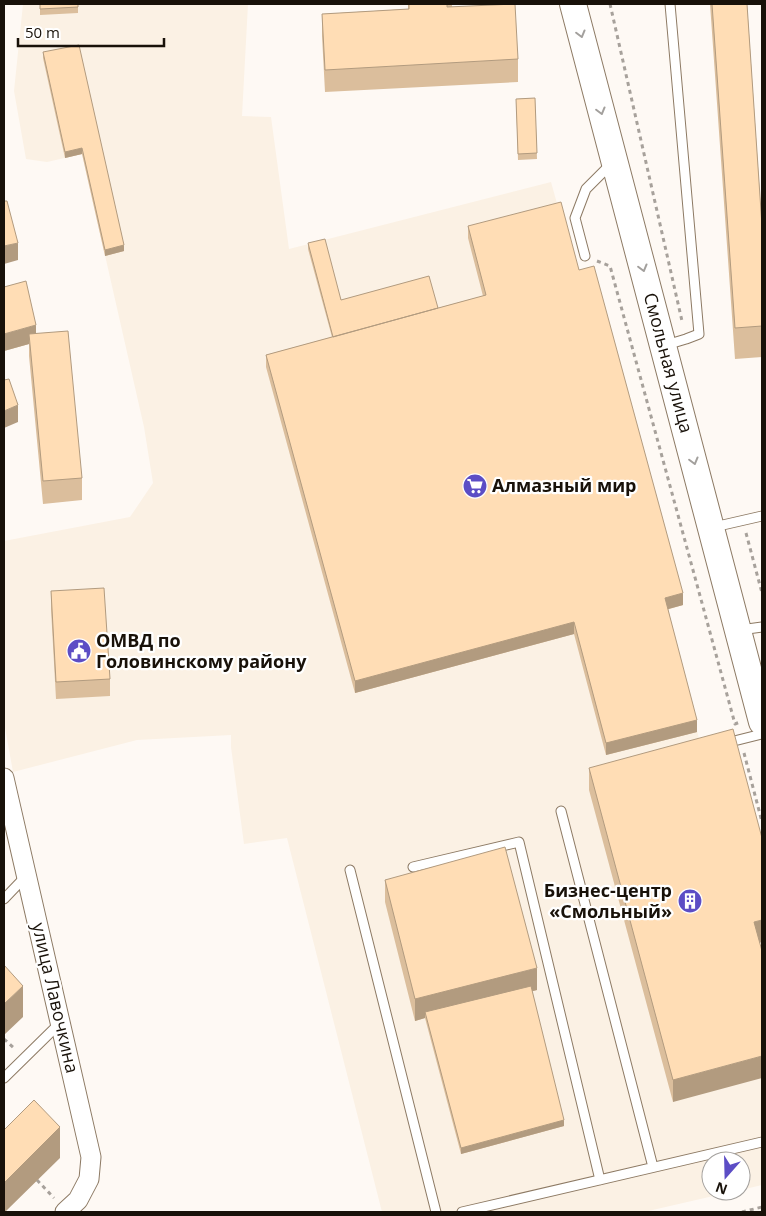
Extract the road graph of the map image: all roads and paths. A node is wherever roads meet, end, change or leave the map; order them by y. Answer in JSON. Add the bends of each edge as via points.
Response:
{"nodes":[{"id":1,"x":573,"y":4,"type":"edge"},
{"id":2,"x":610,"y":4,"type":"edge"},
{"id":3,"x":670,"y":4,"type":"edge"},
{"id":4,"x":615,"y":160,"type":"junction"},
{"id":5,"x":585,"y":256,"type":"joint"},
{"id":6,"x":675,"y":343,"type":"junction"},
{"id":7,"x":762,"y":516,"type":"edge"},
{"id":8,"x":743,"y":520,"type":"junction"},
{"id":9,"x":711,"y":528,"type":"junction"},
{"id":10,"x":762,"y":593,"type":"edge"},
{"id":11,"x":750,"y":628,"type":"edge"},
{"id":12,"x":735,"y":724,"type":"junction"},
{"id":13,"x":762,"y":725,"type":"edge"},
{"id":14,"x":740,"y":740,"type":"junction"},
{"id":15,"x":717,"y":745,"type":"edge"},
{"id":16,"x":4,"y":778,"type":"edge"},
{"id":17,"x":561,"y":811,"type":"dead end"},
{"id":18,"x":762,"y":822,"type":"edge"},
{"id":19,"x":412,"y":867,"type":"dead end"},
{"id":20,"x":350,"y":870,"type":"dead end"},
{"id":21,"x":26,"y":876,"type":"junction"},
{"id":22,"x":4,"y":899,"type":"edge"},
{"id":23,"x":60,"y":1023,"type":"junction"},
{"id":24,"x":4,"y":1078,"type":"edge"},
{"id":25,"x":762,"y":1142,"type":"edge"},
{"id":26,"x":653,"y":1168,"type":"junction"},
{"id":27,"x":37,"y":1180,"type":"dead end"},
{"id":28,"x":600,"y":1180,"type":"junction"},
{"id":29,"x":60,"y":1205,"type":"edge"},
{"id":30,"x":762,"y":1207,"type":"edge"},
{"id":31,"x":436,"y":1212,"type":"edge"},
{"id":32,"x":462,"y":1212,"type":"edge"},
{"id":33,"x":742,"y":1212,"type":"edge"}],
"edges":[{"from":1,"to":4,"type":"street","name":"Смольная улица","one_way":true},
{"from":2,"to":6,"type":"path"},
{"from":3,"to":6,"type":"lane","via":[[699,334]]},
{"from":4,"to":5,"type":"lane","via":[[586,189],[575,218]]},
{"from":4,"to":6,"type":"street","name":"Смольная улица","one_way":true},
{"from":5,"to":12,"type":"path","via":[[610,266]]},
{"from":6,"to":9,"type":"street","name":"Смольная улица","one_way":true},
{"from":7,"to":8,"type":"lane"},
{"from":8,"to":9,"type":"lane"},
{"from":8,"to":10,"type":"path"},
{"from":9,"to":11,"type":"street","name":"Смольная улица"},
{"from":11,"to":13,"type":"street","name":"Смольная улица"},
{"from":12,"to":13,"type":"path"},
{"from":12,"to":14,"type":"path"},
{"from":13,"to":14,"type":"lane"},
{"from":14,"to":15,"type":"lane"},
{"from":14,"to":18,"type":"path"},
{"from":16,"to":21,"type":"street","name":"улица Лавочкина"},
{"from":17,"to":26,"type":"lane"},
{"from":19,"to":28,"type":"lane","via":[[519,842]]},
{"from":20,"to":31,"type":"lane"},
{"from":21,"to":22,"type":"lane"},
{"from":21,"to":23,"type":"street","name":"улица Лавочкина"},
{"from":23,"to":24,"type":"lane"},
{"from":23,"to":29,"type":"street","name":"улица Лавочкина","via":[[92,1157],[89,1179],[78,1200]]},
{"from":25,"to":26,"type":"lane"},
{"from":26,"to":28,"type":"lane"},
{"from":27,"to":29,"type":"path"},
{"from":28,"to":32,"type":"lane"},
{"from":30,"to":33,"type":"path"}]}
